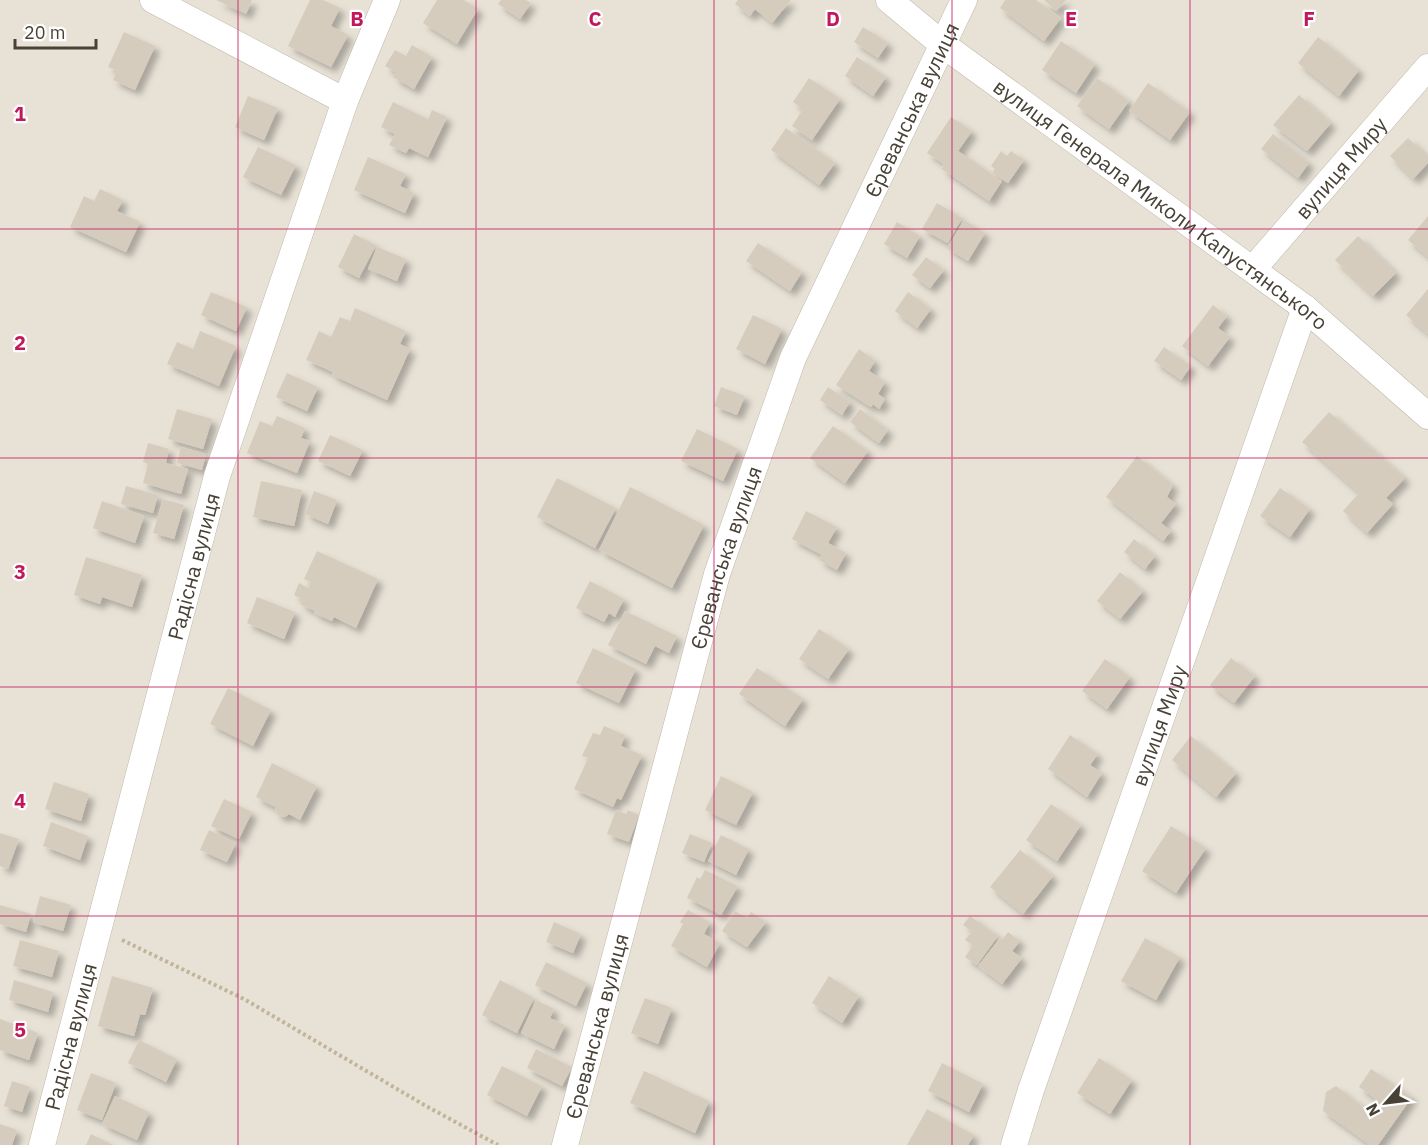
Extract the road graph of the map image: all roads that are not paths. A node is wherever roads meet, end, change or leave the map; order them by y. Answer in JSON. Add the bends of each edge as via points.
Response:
{"nodes":[{"id":1,"x":153,"y":0,"type":"edge"},
{"id":2,"x":387,"y":0,"type":"edge"},
{"id":3,"x":889,"y":0,"type":"edge"},
{"id":4,"x":964,"y":0,"type":"edge"},
{"id":5,"x":942,"y":44,"type":"junction"},
{"id":6,"x":1428,"y":67,"type":"edge"},
{"id":7,"x":345,"y":101,"type":"junction"},
{"id":8,"x":1253,"y":269,"type":"junction"},
{"id":9,"x":1305,"y":308,"type":"junction"},
{"id":10,"x":1428,"y":416,"type":"edge"},
{"id":11,"x":42,"y":1145,"type":"edge"},
{"id":12,"x":566,"y":1145,"type":"edge"},
{"id":13,"x":1014,"y":1145,"type":"edge"}],
"edges":[{"from":1,"to":7,"type":"street"},
{"from":2,"to":7,"type":"street","name":"Радісна вулиця"},
{"from":3,"to":5,"type":"street","name":"вулиця Генерала Миколи Капустянського"},
{"from":4,"to":5,"type":"street","name":"Єреванська вулиця"},
{"from":5,"to":8,"type":"street","name":"вулиця Генерала Миколи Капустянського"},
{"from":5,"to":12,"type":"street","name":"Єреванська вулиця","via":[[793,358],[717,574]]},
{"from":6,"to":8,"type":"street","name":"вулиця Миру"},
{"from":7,"to":11,"type":"street","name":"Радісна вулиця","via":[[217,476]]},
{"from":8,"to":9,"type":"street","name":"вулиця Генерала Миколи Капустянського"},
{"from":9,"to":10,"type":"street","name":"вулиця Генерала Миколи Капустянського"},
{"from":9,"to":13,"type":"street","name":"вулиця Миру"}]}
